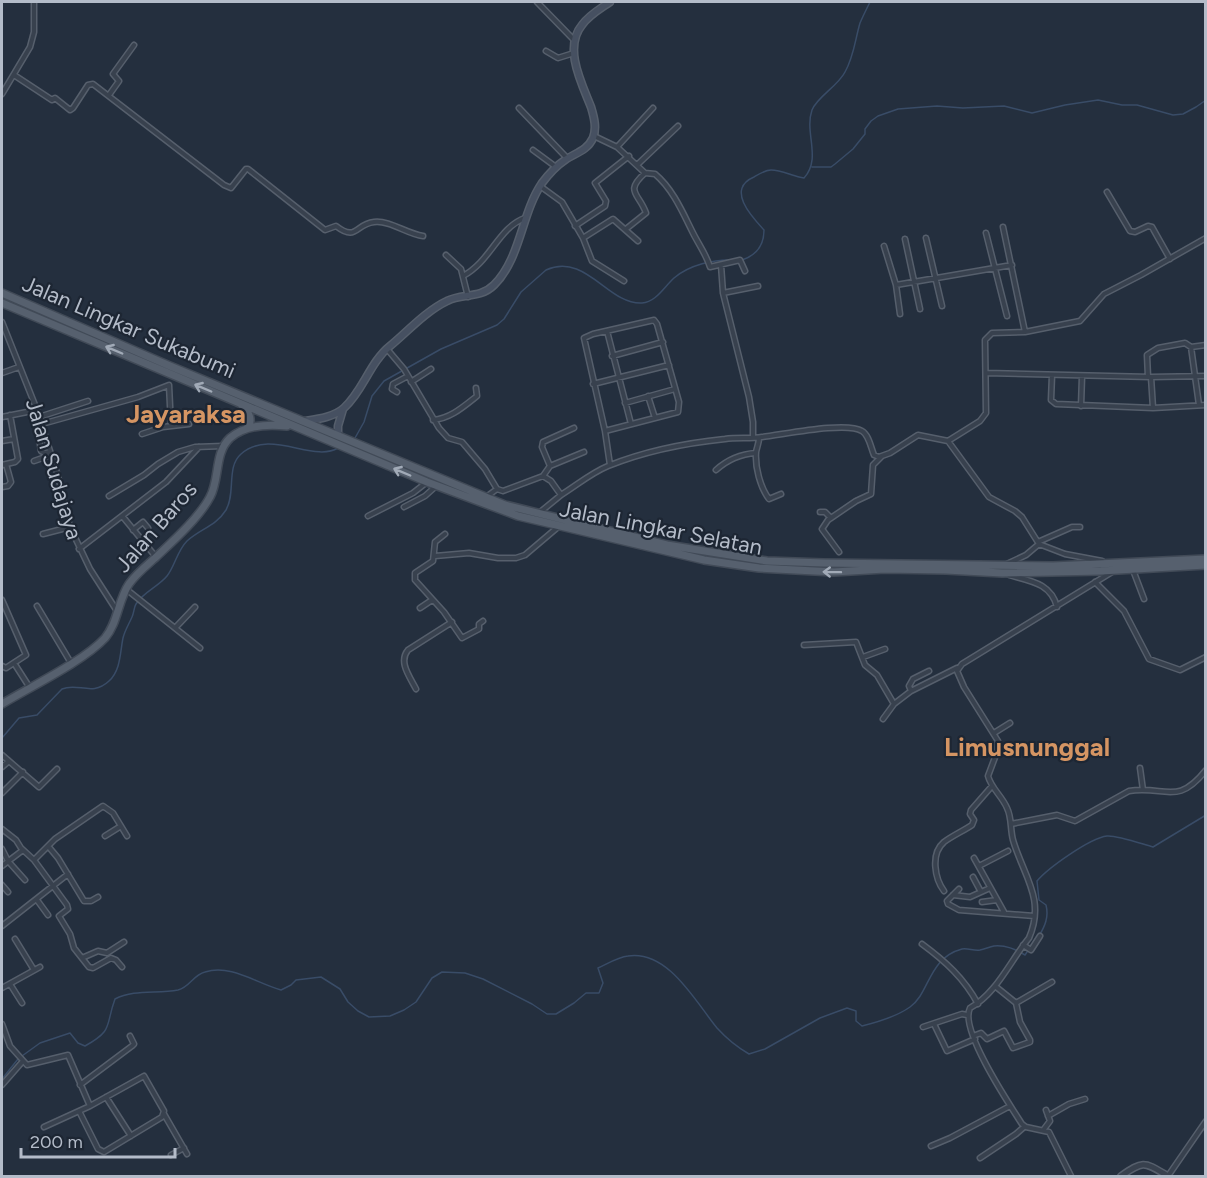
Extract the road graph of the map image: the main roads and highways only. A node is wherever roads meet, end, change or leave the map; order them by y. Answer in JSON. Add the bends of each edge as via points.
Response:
{"nodes":[{"id":1,"x":610,"y":2,"type":"edge"},
{"id":2,"x":2,"y":293,"type":"edge"},
{"id":3,"x":2,"y":303,"type":"edge"},
{"id":4,"x":74,"y":323,"type":"junction"},
{"id":5,"x":70,"y":332,"type":"junction"},
{"id":6,"x":243,"y":395,"type":"joint"},
{"id":7,"x":239,"y":404,"type":"junction"},
{"id":8,"x":343,"y":409,"type":"junction"},
{"id":9,"x":305,"y":421,"type":"junction"},
{"id":10,"x":298,"y":428,"type":"junction"},
{"id":11,"x":246,"y":429,"type":"junction"},
{"id":12,"x":341,"y":437,"type":"junction"},
{"id":13,"x":704,"y":556,"type":"junction"},
{"id":14,"x":1206,"y":559,"type":"edge"},
{"id":15,"x":1206,"y":565,"type":"edge"},
{"id":16,"x":1115,"y":567,"type":"junction"},
{"id":17,"x":2,"y":704,"type":"edge"}],
"edges":[{"from":1,"to":8,"type":"main road","via":[[586,20],[575,40],[577,71],[595,120],[590,144],[556,167],[540,186],[497,282],[484,293],[442,303],[387,348]]},
{"from":2,"to":4,"type":"main road","name":"Jalan Lingkar Sukabumi"},
{"from":3,"to":5,"type":"main road","name":"Jalan Lingkar Sukabumi"},
{"from":4,"to":5,"type":"main road"},
{"from":4,"to":6,"type":"main road","name":"Jalan Lingkar Sukabumi"},
{"from":7,"to":5,"type":"main road","name":"Jalan Lingkar Sukabumi","one_way":true},
{"from":6,"to":9,"type":"main road","name":"Jalan Lingkar Selatan"},
{"from":7,"to":10,"type":"main road","name":"Jalan Lingkar Selatan"},
{"from":7,"to":11,"type":"main road","via":[[250,418]]},
{"from":8,"to":9,"type":"main road"},
{"from":8,"to":12,"type":"main road","via":[[338,426]]},
{"from":9,"to":12,"type":"main road","name":"Jalan Lingkar Selatan"},
{"from":10,"to":11,"type":"main road","via":[[266,425]]},
{"from":13,"to":10,"type":"main road","name":"Jalan Lingkar Selatan","one_way":true,"via":[[496,510]]},
{"from":11,"to":17,"type":"main road","name":"Jalan Baros","via":[[224,446],[209,498],[126,589],[105,639]]},
{"from":12,"to":13,"type":"main road","name":"Jalan Lingkar Selatan","via":[[486,498]]},
{"from":13,"to":16,"type":"main road","name":"Jalan Lingkar Selatan","via":[[759,568],[834,572]]},
{"from":14,"to":16,"type":"main road","name":"Jalan Lingkar Selatan"},
{"from":15,"to":16,"type":"main road","name":"Jalan Lingkar Selatan"}]}
